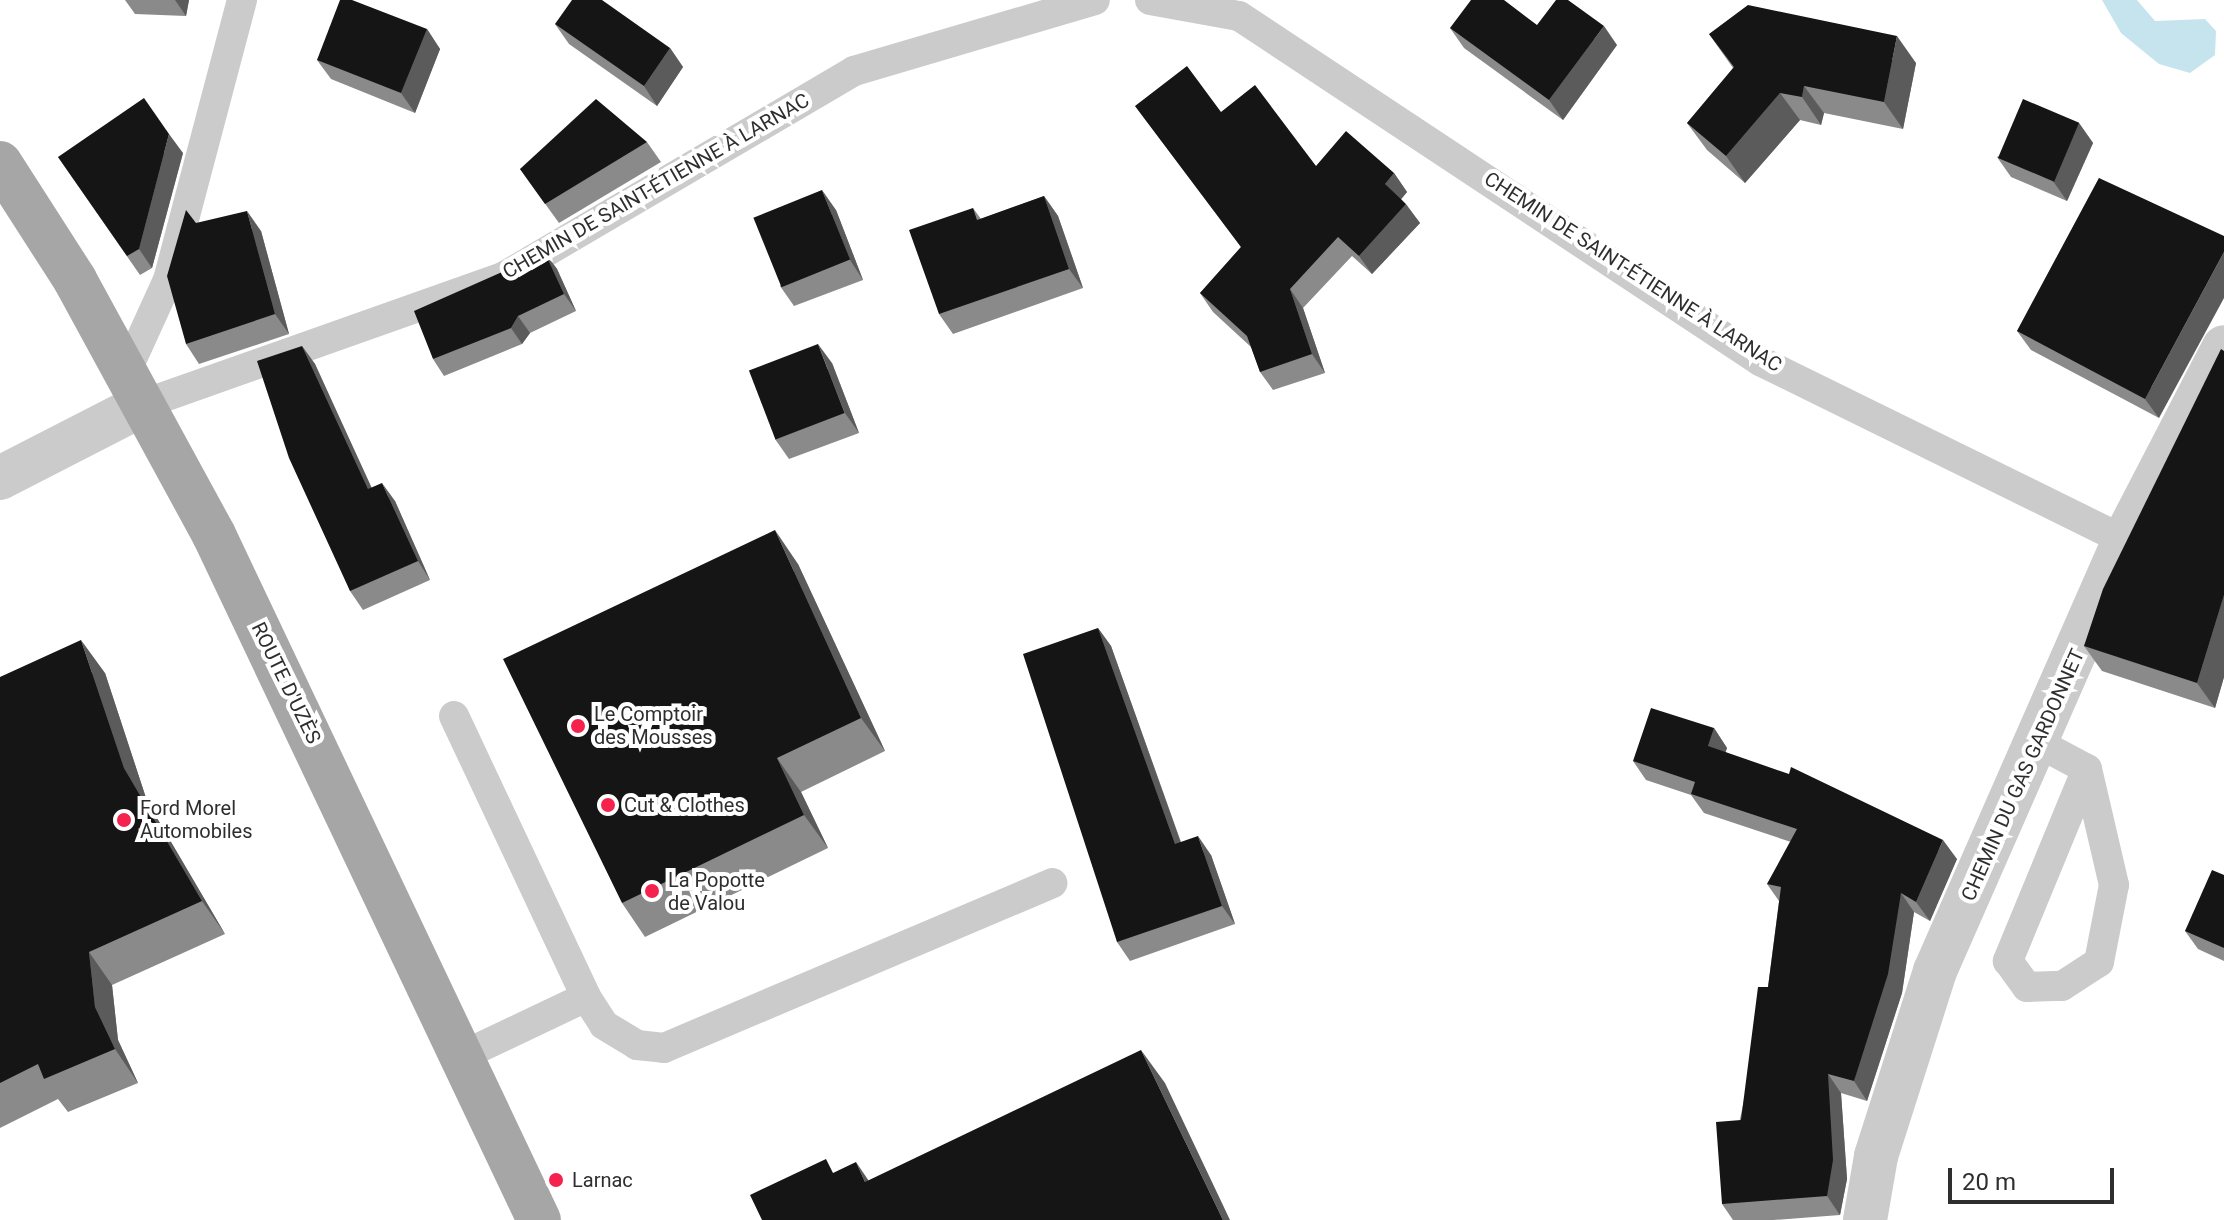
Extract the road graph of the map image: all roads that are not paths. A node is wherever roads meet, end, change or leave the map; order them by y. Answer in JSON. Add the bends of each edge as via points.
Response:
{"nodes":[{"id":1,"x":242,"y":0,"type":"edge"},
{"id":2,"x":1095,"y":0,"type":"edge"},
{"id":3,"x":1150,"y":0,"type":"edge"},
{"id":4,"x":0,"y":163,"type":"edge"},
{"id":5,"x":2224,"y":347,"type":"edge"},
{"id":6,"x":135,"y":388,"type":"junction"},
{"id":7,"x":0,"y":478,"type":"edge"},
{"id":8,"x":2124,"y":540,"type":"junction"},
{"id":9,"x":454,"y":716,"type":"dead end"},
{"id":10,"x":2040,"y":744,"type":"junction"},
{"id":11,"x":2087,"y":769,"type":"junction"},
{"id":12,"x":1052,"y":883,"type":"dead end"},
{"id":13,"x":586,"y":997,"type":"junction"},
{"id":14,"x":462,"y":1056,"type":"junction"},
{"id":15,"x":539,"y":1220,"type":"edge"},
{"id":16,"x":1865,"y":1220,"type":"edge"}],
"edges":[{"from":1,"to":6,"type":"lane"},
{"from":2,"to":6,"type":"lane","name":"CHEMIN DE SAINT-ÉTIENNE À LARNAC","via":[[854,71],[503,277]]},
{"from":3,"to":8,"type":"lane","name":"CHEMIN DE SAINT-ÉTIENNE À LARNAC","via":[[1239,16],[1760,361]]},
{"from":4,"to":6,"type":"main road","name":"ROUTE D'UZÈS"},
{"from":5,"to":8,"type":"street","name":"CHEMIN DU GAS GARDONNET"},
{"from":6,"to":7,"type":"street","name":"CHEMIN DE SAINT-ÉTIENNE À LARNAC"},
{"from":6,"to":14,"type":"main road","name":"ROUTE D'UZÈS","via":[[281,672]]},
{"from":8,"to":10,"type":"street","name":"CHEMIN DU GAS GARDONNET"},
{"from":9,"to":13,"type":"lane"},
{"from":10,"to":11,"type":"lane"},
{"from":10,"to":16,"type":"street","name":"CHEMIN DU GAS GARDONNET","via":[[1935,971],[1876,1156]]},
{"from":11,"to":11,"type":"lane","via":[[2008,961],[2027,987],[2062,986],[2099,962],[2114,885]]},
{"from":12,"to":13,"type":"lane","via":[[664,1048],[637,1045],[604,1025]]},
{"from":13,"to":14,"type":"lane"},
{"from":14,"to":15,"type":"main road","name":"ROUTE D'UZÈS"}]}
